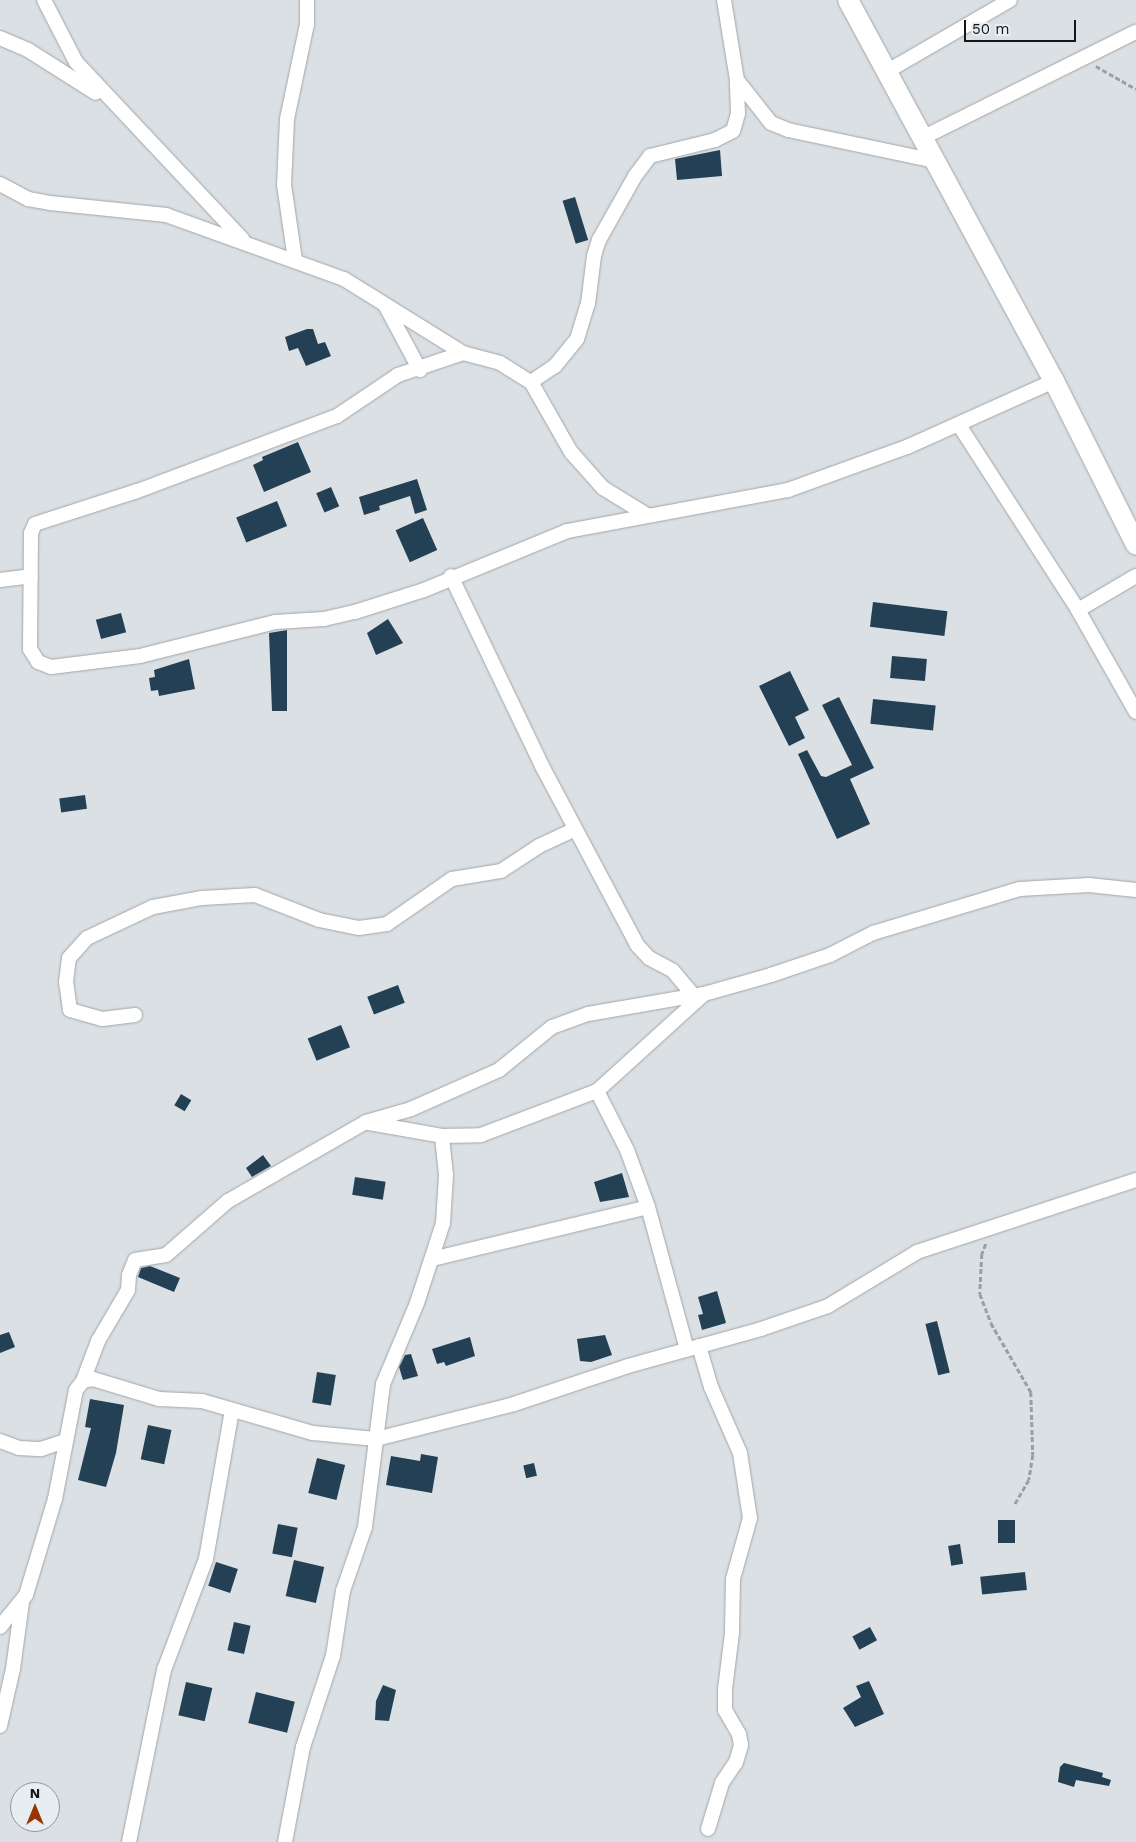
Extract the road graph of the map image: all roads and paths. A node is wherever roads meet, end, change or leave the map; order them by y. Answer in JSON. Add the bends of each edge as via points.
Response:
{"nodes":[{"id":1,"x":44,"y":0,"type":"edge"},
{"id":2,"x":306,"y":0,"type":"edge"},
{"id":3,"x":724,"y":0,"type":"edge"},
{"id":4,"x":848,"y":0,"type":"edge"},
{"id":5,"x":1010,"y":0,"type":"edge"},
{"id":6,"x":1136,"y":32,"type":"edge"},
{"id":7,"x":0,"y":38,"type":"edge"},
{"id":8,"x":1082,"y":58,"type":"junction"},
{"id":9,"x":886,"y":72,"type":"junction"},
{"id":10,"x":737,"y":80,"type":"junction"},
{"id":11,"x":1136,"y":89,"type":"edge"},
{"id":12,"x":110,"y":102,"type":"junction"},
{"id":13,"x":922,"y":138,"type":"junction"},
{"id":14,"x":935,"y":161,"type":"junction"},
{"id":15,"x":0,"y":184,"type":"edge"},
{"id":16,"x":244,"y":242,"type":"junction"},
{"id":17,"x":295,"y":260,"type":"junction"},
{"id":18,"x":385,"y":304,"type":"junction"},
{"id":19,"x":463,"y":353,"type":"junction"},
{"id":20,"x":420,"y":370,"type":"junction"},
{"id":21,"x":1054,"y":381,"type":"junction"},
{"id":22,"x":531,"y":382,"type":"junction"},
{"id":23,"x":959,"y":425,"type":"junction"},
{"id":24,"x":647,"y":515,"type":"junction"},
{"id":25,"x":1136,"y":544,"type":"edge"},
{"id":26,"x":31,"y":576,"type":"junction"},
{"id":27,"x":452,"y":576,"type":"junction"},
{"id":28,"x":1136,"y":576,"type":"edge"},
{"id":29,"x":0,"y":580,"type":"edge"},
{"id":30,"x":1078,"y":610,"type":"junction"},
{"id":31,"x":1136,"y":712,"type":"edge"},
{"id":32,"x":575,"y":829,"type":"junction"},
{"id":33,"x":1136,"y":890,"type":"edge"},
{"id":34,"x":698,"y":994,"type":"junction"},
{"id":35,"x":135,"y":1014,"type":"dead end"},
{"id":36,"x":597,"y":1091,"type":"junction"},
{"id":37,"x":366,"y":1122,"type":"junction"},
{"id":38,"x":442,"y":1136,"type":"junction"},
{"id":39,"x":1136,"y":1180,"type":"edge"},
{"id":40,"x":648,"y":1207,"type":"junction"},
{"id":41,"x":994,"y":1226,"type":"junction"},
{"id":42,"x":432,"y":1259,"type":"junction"},
{"id":43,"x":693,"y":1348,"type":"junction"},
{"id":44,"x":83,"y":1381,"type":"junction"},
{"id":45,"x":232,"y":1410,"type":"junction"},
{"id":46,"x":376,"y":1439,"type":"junction"},
{"id":47,"x":0,"y":1441,"type":"edge"},
{"id":48,"x":66,"y":1441,"type":"junction"},
{"id":49,"x":1015,"y":1504,"type":"dead end"},
{"id":50,"x":22,"y":1602,"type":"junction"},
{"id":51,"x":0,"y":1627,"type":"edge"},
{"id":52,"x":0,"y":1726,"type":"edge"},
{"id":53,"x":708,"y":1829,"type":"dead end"},
{"id":54,"x":129,"y":1842,"type":"edge"},
{"id":55,"x":285,"y":1842,"type":"edge"}],
"edges":[{"from":1,"to":12,"type":"street","via":[[76,62]]},
{"from":2,"to":17,"type":"street","via":[[307,24],[287,119],[284,185]]},
{"from":3,"to":10,"type":"street"},
{"from":4,"to":9,"type":"main road"},
{"from":5,"to":9,"type":"street"},
{"from":6,"to":8,"type":"street"},
{"from":7,"to":12,"type":"street","via":[[28,50]]},
{"from":8,"to":11,"type":"path"},
{"from":8,"to":13,"type":"street"},
{"from":9,"to":13,"type":"main road"},
{"from":10,"to":14,"type":"street","via":[[771,123],[788,130]]},
{"from":10,"to":22,"type":"street","via":[[738,114],[733,130],[715,140],[650,156],[635,176],[599,240],[588,304],[577,339],[555,366]]},
{"from":12,"to":16,"type":"street"},
{"from":13,"to":14,"type":"main road"},
{"from":14,"to":21,"type":"main road"},
{"from":15,"to":16,"type":"street","via":[[28,199],[43,202],[166,215]]},
{"from":16,"to":17,"type":"street"},
{"from":17,"to":18,"type":"street","via":[[344,279]]},
{"from":18,"to":19,"type":"street"},
{"from":18,"to":20,"type":"street"},
{"from":19,"to":20,"type":"street"},
{"from":19,"to":22,"type":"street","via":[[500,363]]},
{"from":20,"to":26,"type":"street","via":[[398,375],[337,416],[137,491],[35,524],[31,534]]},
{"from":21,"to":23,"type":"street"},
{"from":21,"to":25,"type":"main road"},
{"from":22,"to":24,"type":"street","via":[[578,459],[603,488]]},
{"from":23,"to":24,"type":"street","via":[[788,490]]},
{"from":23,"to":30,"type":"street"},
{"from":24,"to":27,"type":"street","via":[[567,531]]},
{"from":26,"to":27,"type":"street","via":[[30,649],[38,662],[51,668],[140,656],[275,622],[339,616],[424,590]]},
{"from":26,"to":29,"type":"street"},
{"from":27,"to":32,"type":"street"},
{"from":28,"to":30,"type":"street"},
{"from":30,"to":31,"type":"street"},
{"from":32,"to":34,"type":"street","via":[[637,945],[649,958],[673,971]]},
{"from":32,"to":35,"type":"street","via":[[539,846],[501,871],[452,879],[387,924],[359,928],[319,920],[255,895],[202,898],[153,907],[87,938],[68,958],[66,982],[70,1010],[102,1019]]},
{"from":33,"to":34,"type":"street","via":[[1088,885],[1020,889],[873,933],[830,955]]},
{"from":34,"to":36,"type":"street"},
{"from":34,"to":37,"type":"street","via":[[588,1014],[552,1027],[499,1070],[411,1109]]},
{"from":36,"to":38,"type":"street","via":[[481,1135]]},
{"from":36,"to":40,"type":"street","via":[[627,1150]]},
{"from":37,"to":38,"type":"street"},
{"from":37,"to":44,"type":"street","via":[[228,1201],[166,1255],[135,1260],[128,1290],[98,1341]]},
{"from":38,"to":42,"type":"street","via":[[446,1204]]},
{"from":39,"to":41,"type":"street"},
{"from":40,"to":42,"type":"street"},
{"from":40,"to":43,"type":"street"},
{"from":41,"to":43,"type":"street","via":[[918,1252],[860,1290],[828,1306]]},
{"from":41,"to":49,"type":"path","via":[[982,1254],[980,1294],[991,1323],[1031,1392],[1034,1423],[1029,1480]]},
{"from":42,"to":46,"type":"street","via":[[383,1384]]},
{"from":43,"to":46,"type":"street","via":[[514,1404]]},
{"from":43,"to":53,"type":"street","via":[[740,1453],[750,1518],[733,1579],[732,1632],[725,1689],[725,1710],[739,1734],[740,1745],[736,1762],[722,1783]]},
{"from":44,"to":45,"type":"street","via":[[93,1379],[159,1399],[202,1401]]},
{"from":44,"to":48,"type":"street","via":[[76,1390]]},
{"from":45,"to":46,"type":"street","via":[[313,1433]]},
{"from":45,"to":54,"type":"street","via":[[206,1559],[164,1670]]},
{"from":46,"to":55,"type":"street","via":[[365,1528],[344,1591],[333,1656],[303,1747]]},
{"from":47,"to":48,"type":"street","via":[[19,1448],[41,1449]]},
{"from":48,"to":50,"type":"street","via":[[55,1498]]},
{"from":50,"to":51,"type":"street"},
{"from":50,"to":52,"type":"street","via":[[13,1669]]}]}
